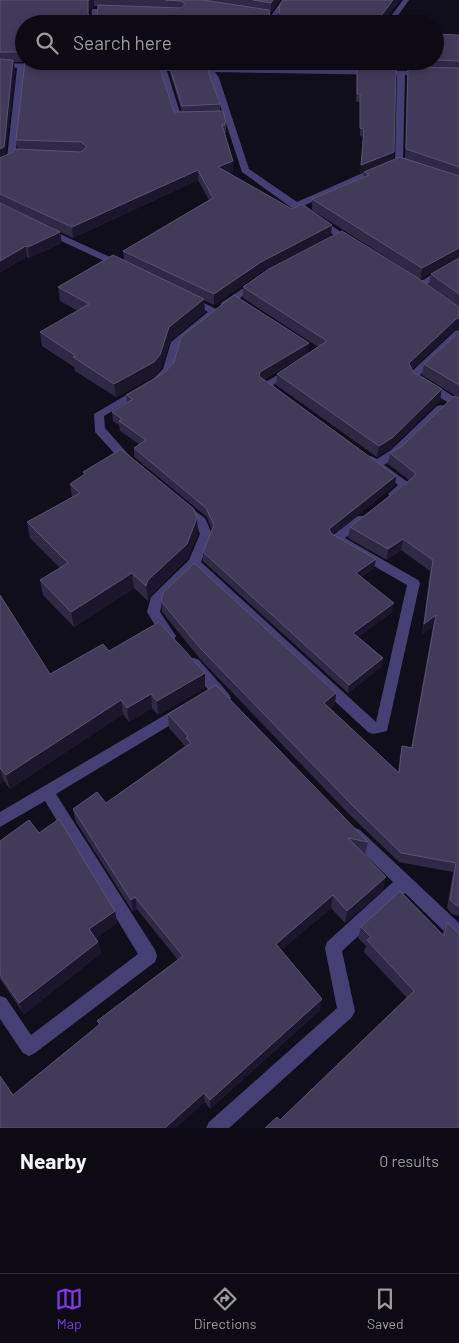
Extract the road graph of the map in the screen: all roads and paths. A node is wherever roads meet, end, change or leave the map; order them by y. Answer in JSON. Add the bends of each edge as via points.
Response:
{"nodes":[{"id":1,"x":285,"y":0,"type":"edge"},
{"id":2,"x":406,"y":0,"type":"edge"},
{"id":3,"x":123,"y":11,"type":"edge"},
{"id":4,"x":94,"y":15,"type":"edge"},
{"id":5,"x":277,"y":15,"type":"edge"},
{"id":6,"x":395,"y":15,"type":"edge"},
{"id":7,"x":0,"y":66,"type":"edge"},
{"id":8,"x":15,"y":66,"type":"edge"},
{"id":9,"x":21,"y":70,"type":"edge"},
{"id":10,"x":163,"y":70,"type":"edge"},
{"id":11,"x":210,"y":70,"type":"edge"},
{"id":12,"x":331,"y":70,"type":"edge"},
{"id":13,"x":351,"y":72,"type":"joint"},
{"id":14,"x":402,"y":73,"type":"junction"},
{"id":15,"x":459,"y":74,"type":"edge"},
{"id":16,"x":195,"y":118,"type":"edge"},
{"id":17,"x":12,"y":154,"type":"junction"},
{"id":18,"x":22,"y":154,"type":"edge"},
{"id":19,"x":392,"y":164,"type":"junction"},
{"id":20,"x":0,"y":165,"type":"edge"},
{"id":21,"x":416,"y":168,"type":"edge"},
{"id":22,"x":295,"y":206,"type":"junction"},
{"id":23,"x":35,"y":225,"type":"edge"},
{"id":24,"x":356,"y":246,"type":"edge"},
{"id":25,"x":459,"y":261,"type":"edge"},
{"id":26,"x":134,"y":272,"type":"edge"},
{"id":27,"x":265,"y":276,"type":"edge"},
{"id":28,"x":419,"y":285,"type":"edge"},
{"id":29,"x":183,"y":296,"type":"edge"},
{"id":30,"x":215,"y":311,"type":"junction"},
{"id":31,"x":459,"y":333,"type":"edge"},
{"id":32,"x":296,"y":367,"type":"edge"},
{"id":33,"x":280,"y":396,"type":"edge"},
{"id":34,"x":455,"y":402,"type":"edge"},
{"id":35,"x":362,"y":454,"type":"edge"},
{"id":36,"x":377,"y":464,"type":"junction"},
{"id":37,"x":141,"y":471,"type":"edge"},
{"id":38,"x":178,"y":503,"type":"edge"},
{"id":39,"x":194,"y":563,"type":"junction"},
{"id":40,"x":191,"y":706,"type":"edge"},
{"id":41,"x":236,"y":711,"type":"edge"},
{"id":42,"x":47,"y":792,"type":"junction"},
{"id":43,"x":0,"y":820,"type":"edge"},
{"id":44,"x":343,"y":823,"type":"edge"},
{"id":45,"x":405,"y":882,"type":"junction"},
{"id":46,"x":459,"y":934,"type":"edge"},
{"id":47,"x":0,"y":1004,"type":"edge"},
{"id":48,"x":215,"y":1128,"type":"edge"}],
"edges":[{"from":1,"to":5,"type":"street"},
{"from":2,"to":6,"type":"street"},
{"from":3,"to":4,"type":"street","via":[[94,10]]},
{"from":7,"to":8,"type":"street"},
{"from":9,"to":17,"type":"street"},
{"from":10,"to":16,"type":"street","via":[[178,119]]},
{"from":11,"to":22,"type":"street","via":[[245,170]]},
{"from":12,"to":13,"type":"street"},
{"from":13,"to":14,"type":"street"},
{"from":14,"to":15,"type":"street"},
{"from":14,"to":19,"type":"street"},
{"from":17,"to":18,"type":"street"},
{"from":17,"to":20,"type":"street","via":[[12,159]]},
{"from":19,"to":21,"type":"street"},
{"from":19,"to":22,"type":"street"},
{"from":22,"to":24,"type":"street","via":[[336,239]]},
{"from":23,"to":26,"type":"street"},
{"from":25,"to":28,"type":"street"},
{"from":27,"to":30,"type":"street","via":[[238,301]]},
{"from":29,"to":30,"type":"street"},
{"from":30,"to":37,"type":"street","via":[[175,344],[168,370],[160,379],[99,414],[99,429]]},
{"from":31,"to":34,"type":"street","via":[[414,374],[416,379]]},
{"from":32,"to":33,"type":"street","via":[[265,385]]},
{"from":34,"to":36,"type":"street","via":[[395,453]]},
{"from":35,"to":36,"type":"street"},
{"from":36,"to":39,"type":"street","via":[[406,485],[336,539],[414,583],[382,727],[373,728]]},
{"from":38,"to":39,"type":"street","via":[[201,522],[206,534]]},
{"from":39,"to":41,"type":"street","via":[[156,601],[153,612],[212,693]]},
{"from":40,"to":42,"type":"street"},
{"from":42,"to":43,"type":"street"},
{"from":42,"to":47,"type":"street","via":[[149,956],[28,1047]]},
{"from":44,"to":45,"type":"street"},
{"from":45,"to":46,"type":"street"},
{"from":45,"to":48,"type":"street","via":[[333,948],[346,1011]]}]}
